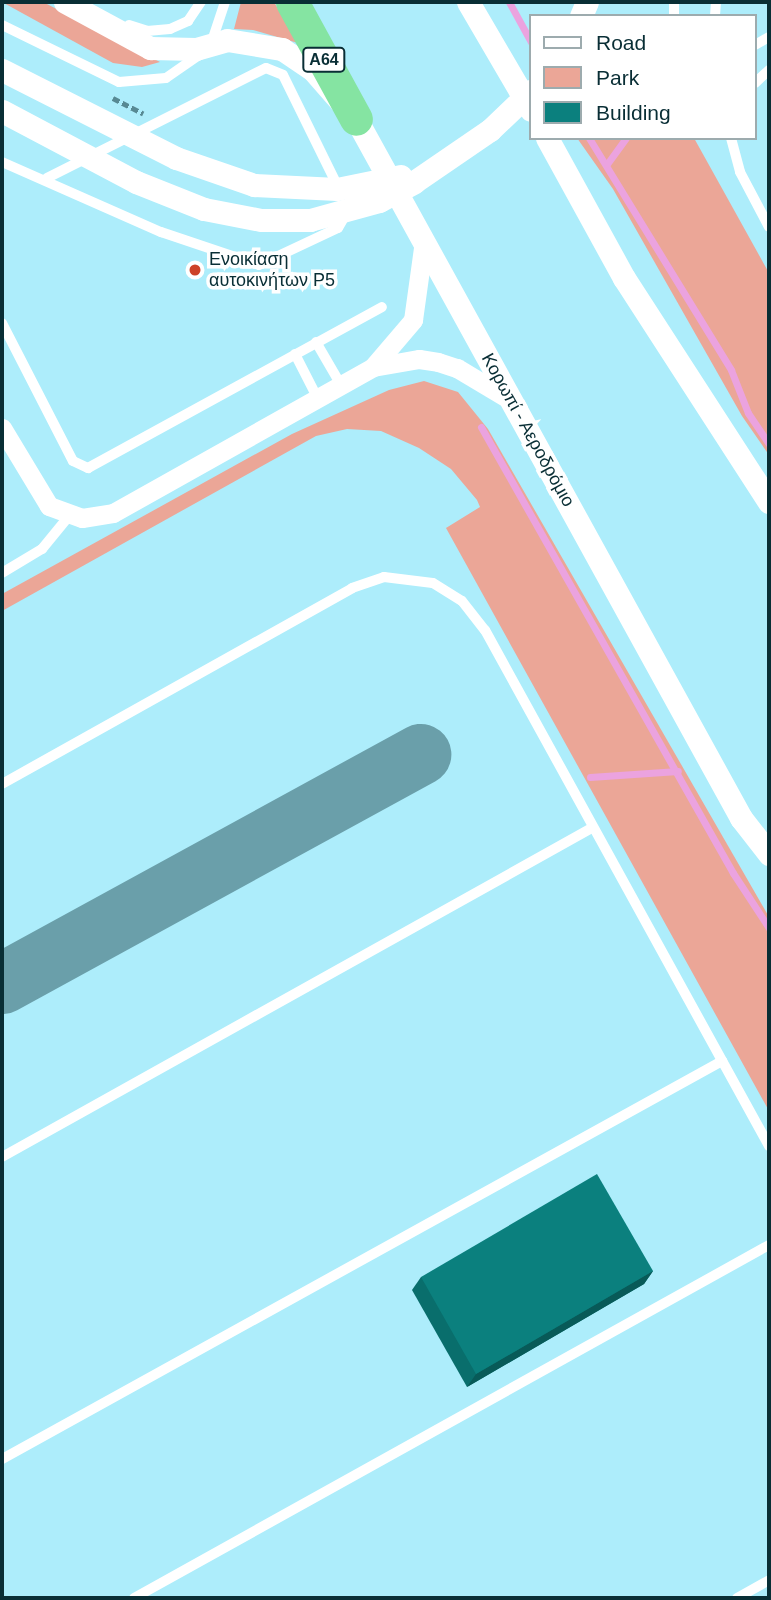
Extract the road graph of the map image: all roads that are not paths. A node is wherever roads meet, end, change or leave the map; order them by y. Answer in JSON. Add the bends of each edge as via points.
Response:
{"nodes":[{"id":1,"x":68,"y":2,"type":"edge"},
{"id":2,"x":201,"y":2,"type":"edge"},
{"id":3,"x":225,"y":2,"type":"edge"},
{"id":4,"x":292,"y":2,"type":"edge"},
{"id":5,"x":468,"y":2,"type":"edge"},
{"id":6,"x":2,"y":25,"type":"edge"},
{"id":7,"x":2,"y":70,"type":"edge"},
{"id":8,"x":530,"y":92,"type":"edge"},
{"id":9,"x":530,"y":108,"type":"edge"},
{"id":10,"x":2,"y":110,"type":"edge"},
{"id":11,"x":356,"y":119,"type":"junction"},
{"id":12,"x":548,"y":140,"type":"edge"},
{"id":13,"x":732,"y":140,"type":"edge"},
{"id":14,"x":456,"y":152,"type":"junction"},
{"id":15,"x":2,"y":162,"type":"edge"},
{"id":16,"x":47,"y":178,"type":"junction"},
{"id":17,"x":769,"y":227,"type":"edge"},
{"id":18,"x":424,"y":241,"type":"junction"},
{"id":19,"x":382,"y":307,"type":"dead end"},
{"id":20,"x":2,"y":323,"type":"edge"},
{"id":21,"x":317,"y":342,"type":"junction"},
{"id":22,"x":295,"y":354,"type":"junction"},
{"id":23,"x":373,"y":367,"type":"junction"},
{"id":24,"x":341,"y":385,"type":"junction"},
{"id":25,"x":317,"y":397,"type":"junction"},
{"id":26,"x":512,"y":401,"type":"junction"},
{"id":27,"x":2,"y":428,"type":"edge"},
{"id":28,"x":769,"y":502,"type":"edge"},
{"id":29,"x":69,"y":516,"type":"junction"},
{"id":30,"x":2,"y":573,"type":"edge"},
{"id":31,"x":2,"y":783,"type":"edge"},
{"id":32,"x":592,"y":828,"type":"junction"},
{"id":33,"x":769,"y":854,"type":"edge"},
{"id":34,"x":722,"y":1061,"type":"junction"},
{"id":35,"x":769,"y":1146,"type":"edge"},
{"id":36,"x":2,"y":1157,"type":"edge"},
{"id":37,"x":769,"y":1245,"type":"edge"},
{"id":38,"x":2,"y":1458,"type":"edge"},
{"id":39,"x":769,"y":1580,"type":"edge"},
{"id":40,"x":134,"y":1598,"type":"edge"},
{"id":41,"x":737,"y":1598,"type":"edge"}],
"edges":[{"from":1,"to":2,"type":"lane","via":[[135,28],[161,32],[188,21]]},
{"from":1,"to":11,"type":"street","via":[[150,48],[184,50],[227,40],[282,49],[313,69]]},
{"from":3,"to":6,"type":"lane","via":[[212,41],[192,64],[166,78],[137,84],[98,75]]},
{"from":4,"to":11,"type":"highway","name":"Κορωπί - Αεροδρόμιο","number":"Α64"},
{"from":5,"to":9,"type":"street"},
{"from":7,"to":14,"type":"street","via":[[176,158],[254,185],[295,190],[365,185],[418,170]]},
{"from":8,"to":14,"type":"street","via":[[490,130]]},
{"from":10,"to":14,"type":"street","via":[[158,191],[204,209],[261,220],[310,220],[342,214],[391,194]]},
{"from":11,"to":18,"type":"street","name":"Κορωπί - Αεροδρόμιο"},
{"from":12,"to":28,"type":"street","via":[[624,278]]},
{"from":13,"to":17,"type":"lane","via":[[740,172]]},
{"from":15,"to":16,"type":"lane"},
{"from":16,"to":16,"type":"lane","via":[[161,232],[259,265],[338,228],[350,207],[283,75],[266,68]]},
{"from":18,"to":23,"type":"street","via":[[413,320]]},
{"from":18,"to":26,"type":"street","name":"Κορωπί - Αεροδρόμιο"},
{"from":19,"to":21,"type":"lane"},
{"from":20,"to":22,"type":"lane","via":[[74,461],[88,468]]},
{"from":21,"to":22,"type":"lane"},
{"from":21,"to":24,"type":"lane"},
{"from":22,"to":25,"type":"lane"},
{"from":23,"to":24,"type":"street"},
{"from":23,"to":26,"type":"street","via":[[419,359],[438,362],[457,368]]},
{"from":24,"to":25,"type":"street"},
{"from":25,"to":29,"type":"street","via":[[113,513],[95,518]]},
{"from":26,"to":33,"type":"street","name":"Κορωπί - Αεροδρόμιο","via":[[741,818]]},
{"from":27,"to":29,"type":"street","via":[[40,497]]},
{"from":29,"to":30,"type":"lane","via":[[42,549]]},
{"from":31,"to":32,"type":"lane","via":[[352,588],[401,576],[433,583],[472,612]]},
{"from":32,"to":34,"type":"lane"},
{"from":32,"to":36,"type":"lane"},
{"from":34,"to":35,"type":"lane"},
{"from":34,"to":38,"type":"lane"},
{"from":37,"to":40,"type":"lane"},
{"from":39,"to":41,"type":"lane"}]}
